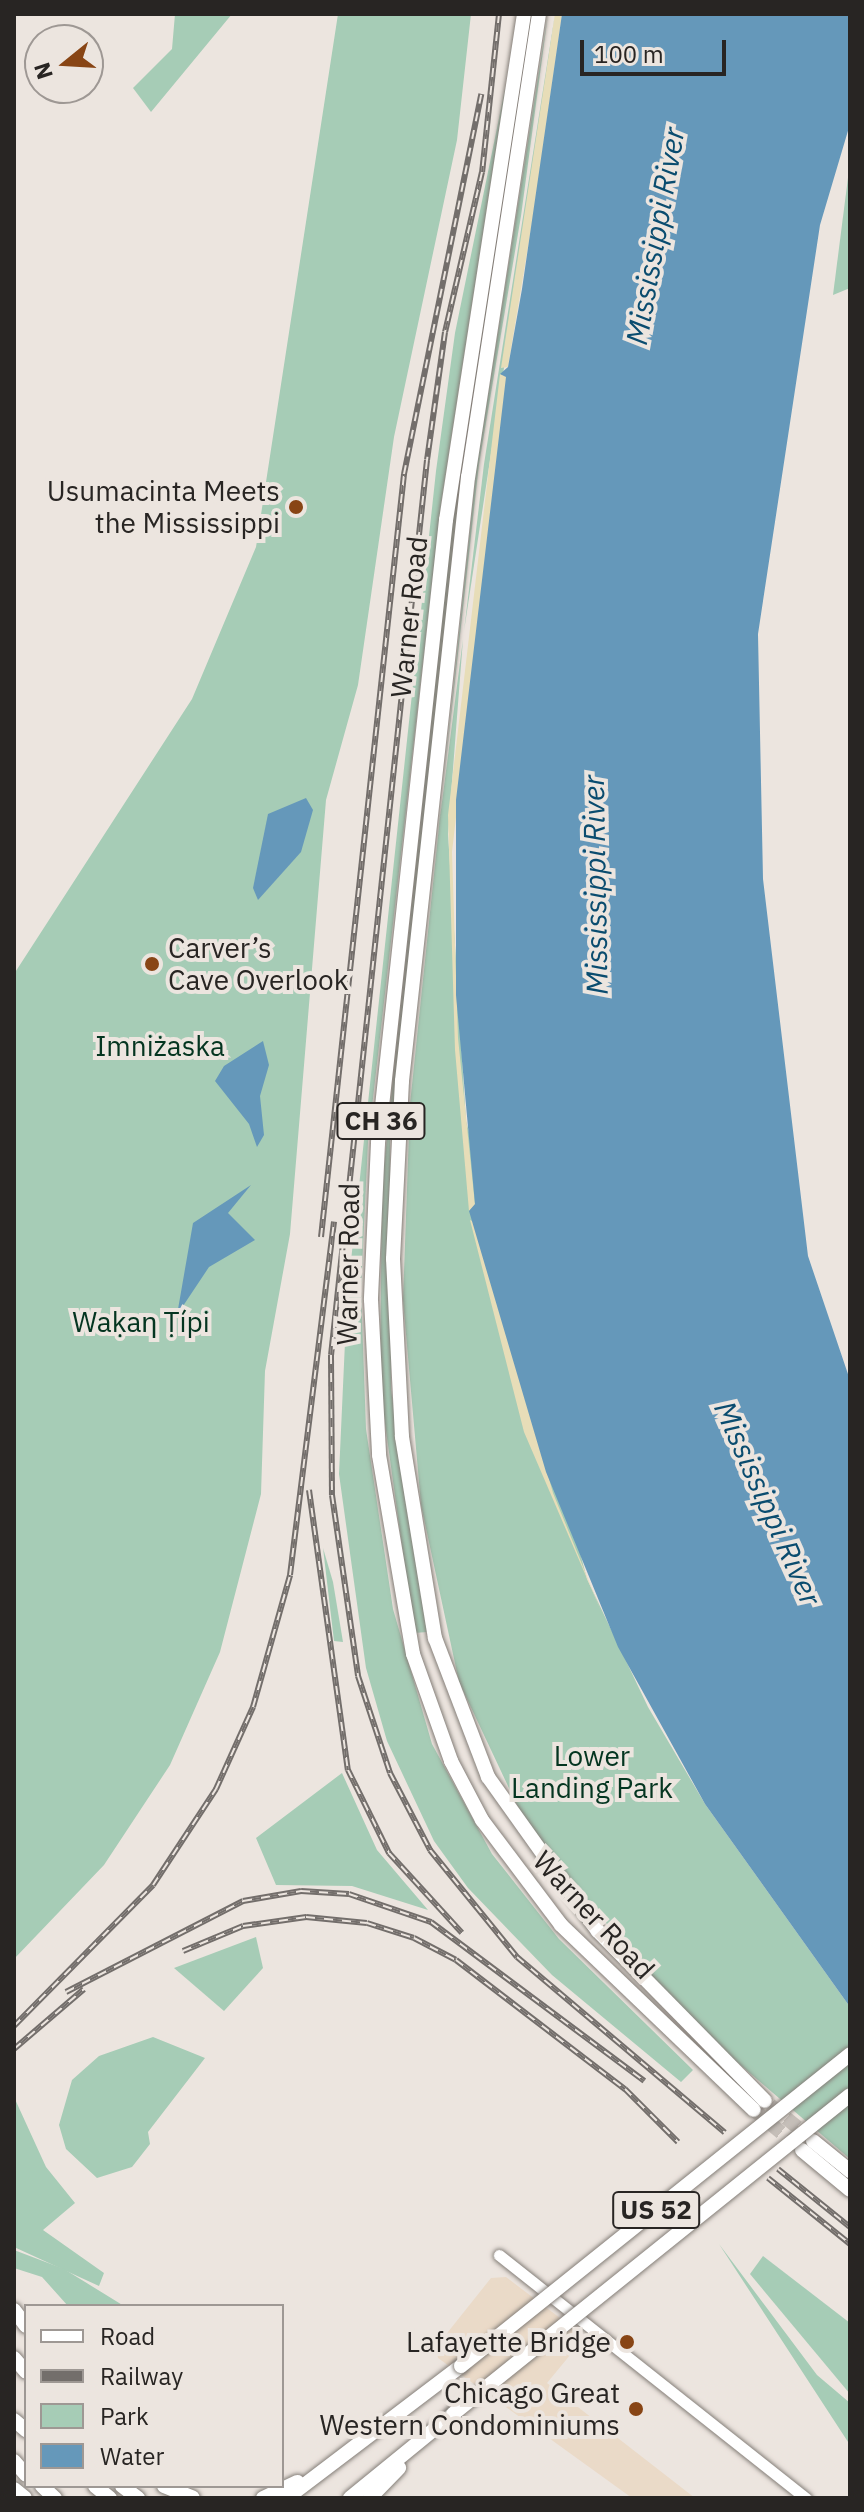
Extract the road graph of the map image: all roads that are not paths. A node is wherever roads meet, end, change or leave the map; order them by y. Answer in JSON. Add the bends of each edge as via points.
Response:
{"nodes":[{"id":1,"x":524,"y":14,"type":"edge"},
{"id":2,"x":539,"y":14,"type":"edge"},
{"id":3,"x":850,"y":2054,"type":"edge"},
{"id":4,"x":850,"y":2095,"type":"edge"},
{"id":5,"x":850,"y":2171,"type":"edge"},
{"id":6,"x":850,"y":2190,"type":"edge"},
{"id":7,"x":499,"y":2255,"type":"dead end"},
{"id":8,"x":435,"y":2387,"type":"junction"},
{"id":9,"x":453,"y":2414,"type":"junction"},
{"id":10,"x":343,"y":2460,"type":"junction"},
{"id":11,"x":169,"y":2488,"type":"edge"},
{"id":12,"x":14,"y":2489,"type":"edge"},
{"id":13,"x":274,"y":2497,"type":"edge"},
{"id":14,"x":25,"y":2498,"type":"edge"},
{"id":15,"x":193,"y":2498,"type":"edge"},
{"id":16,"x":306,"y":2498,"type":"edge"},
{"id":17,"x":350,"y":2498,"type":"edge"},
{"id":18,"x":370,"y":2498,"type":"edge"},
{"id":19,"x":806,"y":2498,"type":"edge"}],
"edges":[{"from":1,"to":2,"type":"highway","name":"Warner Road","number":"CH 36","via":[[446,520],[378,1143],[371,1300],[381,1477],[413,1654],[446,1749],[482,1820],[561,1925],[760,2105],[598,1931],[488,1777],[435,1638],[402,1437],[393,1245],[402,1081],[468,477]]},
{"from":3,"to":8,"type":"highway","number":"US 52","bridge":true},
{"from":4,"to":9,"type":"highway","number":"US 52","bridge":true},
{"from":5,"to":6,"type":"highway","via":[[807,2145]]},
{"from":7,"to":19,"type":"main road"},
{"from":8,"to":10,"type":"highway","number":"US 52"},
{"from":8,"to":13,"type":"highway"},
{"from":9,"to":17,"type":"highway"},
{"from":9,"to":18,"type":"highway","number":"US 52"},
{"from":10,"to":13,"type":"highway","number":"US 52"},
{"from":10,"to":16,"type":"highway"},
{"from":11,"to":15,"type":"highway"},
{"from":12,"to":14,"type":"highway"}]}
